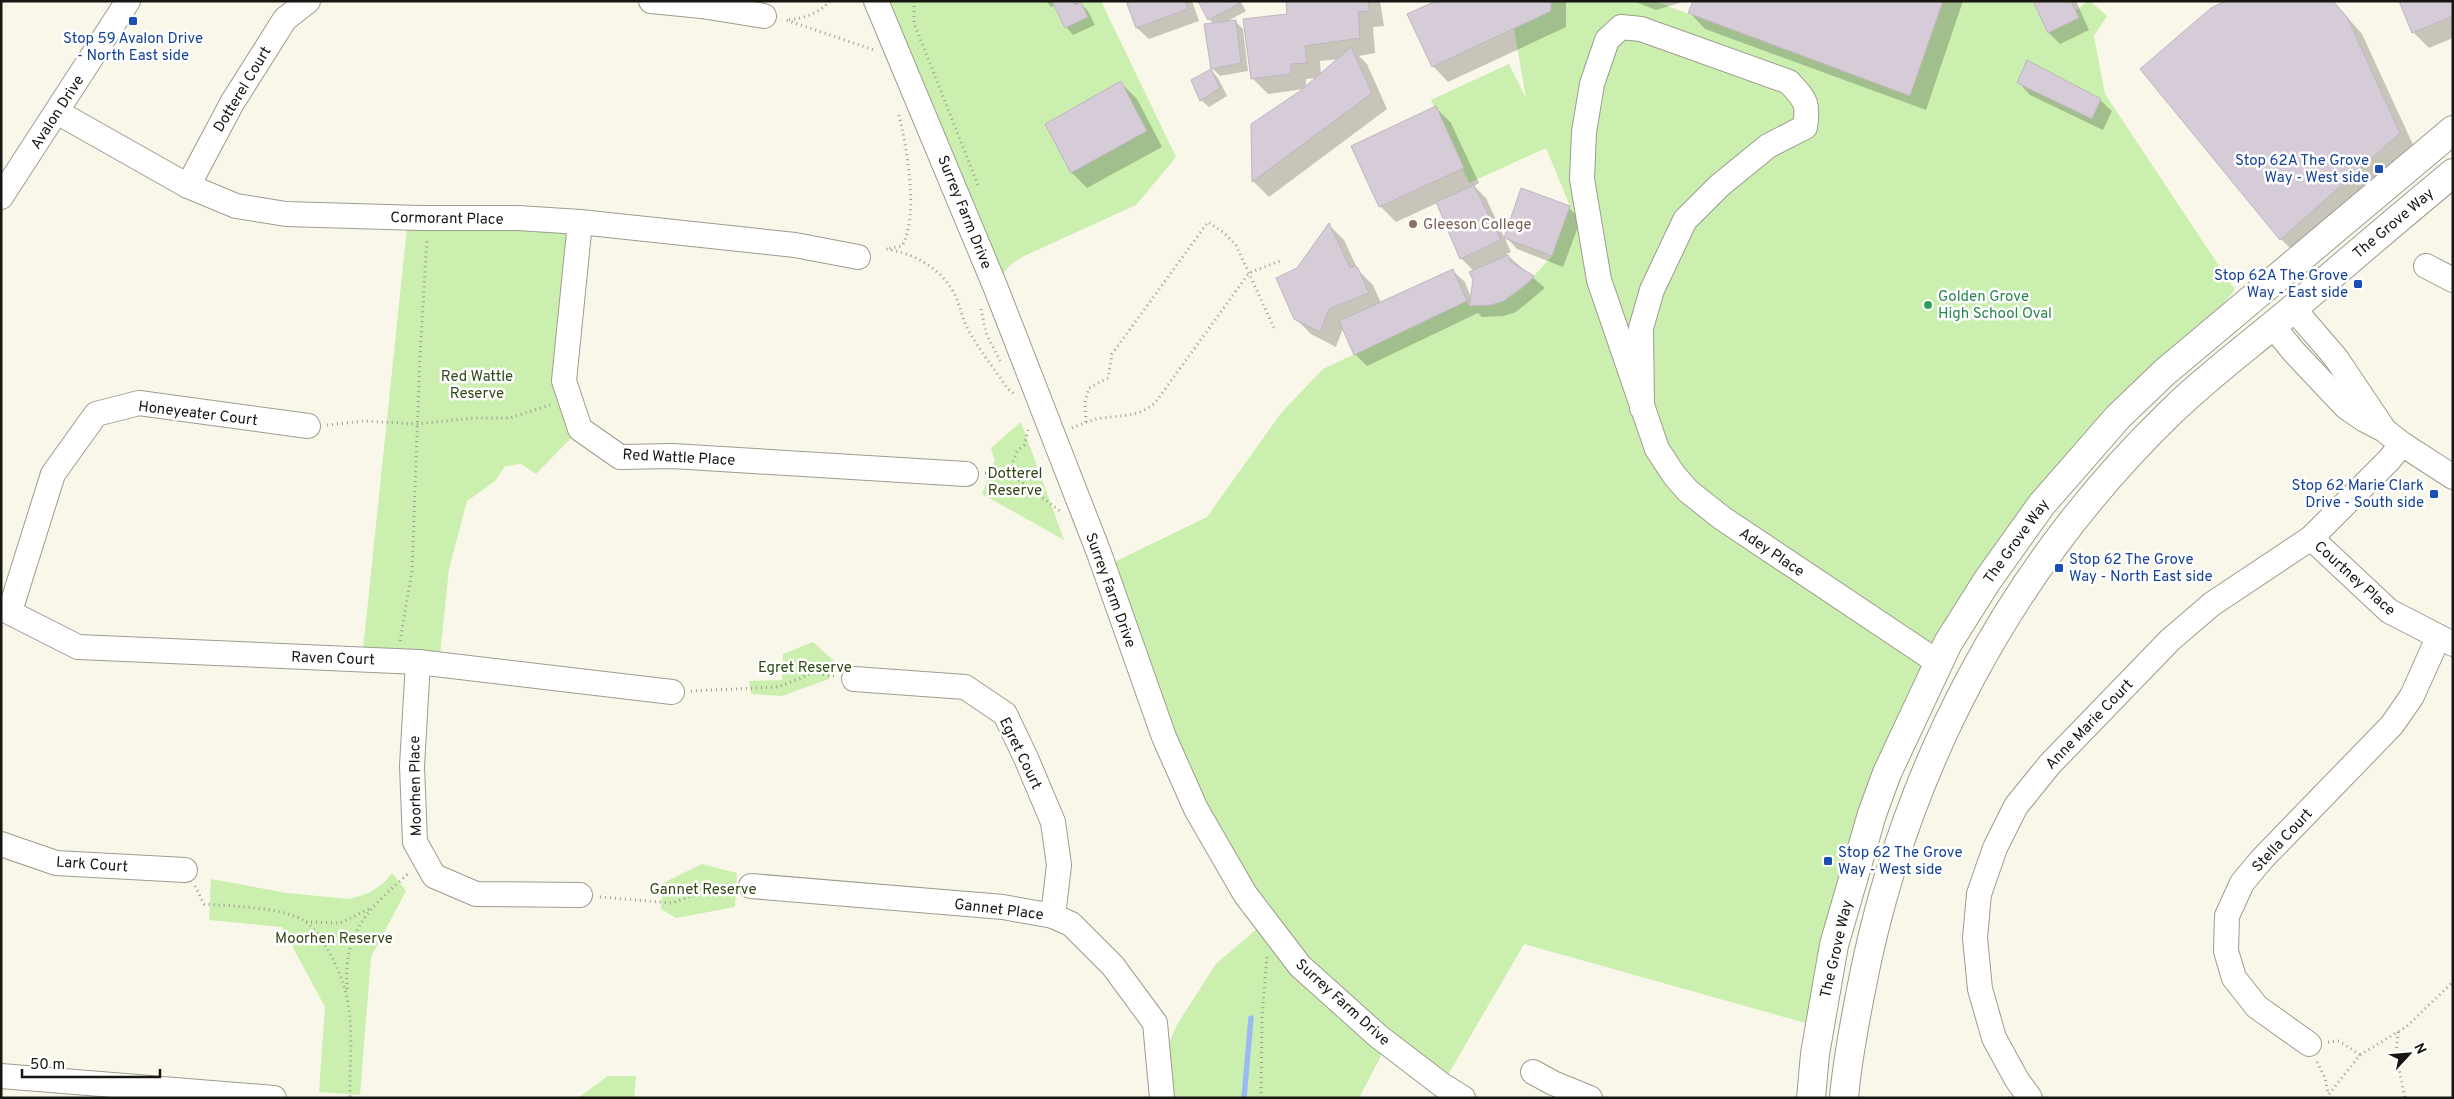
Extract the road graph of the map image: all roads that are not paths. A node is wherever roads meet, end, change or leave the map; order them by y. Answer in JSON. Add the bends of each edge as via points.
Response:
{"nodes":[{"id":1,"x":128,"y":1,"type":"edge"},
{"id":2,"x":308,"y":1,"type":"edge"},
{"id":3,"x":651,"y":1,"type":"edge"},
{"id":4,"x":876,"y":1,"type":"edge"},
{"id":5,"x":764,"y":16,"type":"dead end"},
{"id":6,"x":57,"y":112,"type":"junction"},
{"id":7,"x":2453,"y":130,"type":"edge"},
{"id":8,"x":2453,"y":173,"type":"edge"},
{"id":9,"x":188,"y":186,"type":"junction"},
{"id":10,"x":1,"y":197,"type":"edge"},
{"id":11,"x":580,"y":222,"type":"junction"},
{"id":12,"x":858,"y":257,"type":"dead end"},
{"id":13,"x":2426,"y":266,"type":"dead end"},
{"id":14,"x":2453,"y":280,"type":"edge"},
{"id":15,"x":1652,"y":290,"type":"junction"},
{"id":16,"x":2260,"y":290,"type":"junction"},
{"id":17,"x":1605,"y":298,"type":"junction"},
{"id":18,"x":2293,"y":308,"type":"junction"},
{"id":19,"x":2272,"y":325,"type":"junction"},
{"id":20,"x":1642,"y":408,"type":"junction"},
{"id":21,"x":308,"y":426,"type":"road end"},
{"id":22,"x":2393,"y":437,"type":"junction"},
{"id":23,"x":966,"y":474,"type":"dead end"},
{"id":24,"x":2453,"y":477,"type":"edge"},
{"id":25,"x":2311,"y":538,"type":"junction"},
{"id":26,"x":5,"y":609,"type":"edge"},
{"id":27,"x":2446,"y":641,"type":"edge"},
{"id":28,"x":407,"y":661,"type":"junction"},
{"id":29,"x":1939,"y":663,"type":"junction"},
{"id":30,"x":854,"y":679,"type":"road end"},
{"id":31,"x":1969,"y":680,"type":"junction"},
{"id":32,"x":672,"y":692,"type":"road end"},
{"id":33,"x":1,"y":844,"type":"edge"},
{"id":34,"x":185,"y":870,"type":"road end"},
{"id":35,"x":751,"y":886,"type":"road end"},
{"id":36,"x":580,"y":895,"type":"road end"},
{"id":37,"x":1053,"y":916,"type":"junction"},
{"id":38,"x":2309,"y":1044,"type":"dead end"},
{"id":39,"x":1533,"y":1072,"type":"dead end"},
{"id":40,"x":1,"y":1076,"type":"edge"},
{"id":41,"x":274,"y":1098,"type":"edge"},
{"id":42,"x":1162,"y":1098,"type":"edge"},
{"id":43,"x":1463,"y":1098,"type":"edge"},
{"id":44,"x":1590,"y":1098,"type":"edge"},
{"id":45,"x":1811,"y":1098,"type":"edge"},
{"id":46,"x":1844,"y":1098,"type":"edge"},
{"id":47,"x":2030,"y":1098,"type":"edge"}],
"edges":[{"from":1,"to":6,"type":"street","name":"Avalon Drive"},
{"from":2,"to":9,"type":"street","name":"Dotterel Court","via":[[284,19],[232,103]]},
{"from":3,"to":5,"type":"street"},
{"from":4,"to":43,"type":"street","name":"Surrey Farm Drive","via":[[1054,435],[1164,737],[1196,810],[1245,894],[1300,966],[1378,1036]]},
{"from":6,"to":9,"type":"street","name":"Cormorant Place"},
{"from":6,"to":10,"type":"street","name":"Avalon Drive"},
{"from":7,"to":16,"type":"main road","name":"The Grove Way"},
{"from":8,"to":18,"type":"main road","name":"The Grove Way"},
{"from":9,"to":11,"type":"street","name":"Cormorant Place","via":[[236,206],[286,214]]},
{"from":11,"to":12,"type":"street","name":"Cormorant Place","via":[[795,245]]},
{"from":11,"to":23,"type":"street","name":"Red Wattle Place","via":[[564,381],[580,429],[620,457],[672,456]]},
{"from":13,"to":14,"type":"street"},
{"from":15,"to":17,"type":"street","via":[[1641,308],[1632,313],[1623,313]]},
{"from":15,"to":17,"type":"street","name":"Adey Place","via":[[1685,220],[1719,186],[1768,146],[1805,126],[1808,108],[1789,82],[1641,29],[1622,27],[1607,40],[1592,84],[1584,132],[1582,179],[1591,239]]},
{"from":15,"to":20,"type":"street","via":[[1641,328]]},
{"from":16,"to":18,"type":"main road"},
{"from":16,"to":19,"type":"main road"},
{"from":16,"to":29,"type":"main road","name":"The Grove Way","via":[[2165,372],[2082,457],[2009,548],[1960,622]]},
{"from":17,"to":20,"type":"street","name":"Adey Place"},
{"from":18,"to":19,"type":"main road","name":"The Grove Way"},
{"from":18,"to":22,"type":"street","via":[[2336,358]]},
{"from":19,"to":22,"type":"street","via":[[2346,406]]},
{"from":19,"to":31,"type":"main road","name":"The Grove Way","via":[[2172,411],[2113,472],[2043,559]]},
{"from":20,"to":29,"type":"street","name":"Adey Place","via":[[1657,448],[1688,491],[1730,524]]},
{"from":21,"to":26,"type":"street","name":"Honeyeater Court","via":[[139,403],[96,414],[53,474]]},
{"from":22,"to":24,"type":"street"},
{"from":22,"to":25,"type":"street","name":"Anne Marie Court","via":[[2389,460]]},
{"from":25,"to":27,"type":"street","name":"Courtney Place","via":[[2389,611]]},
{"from":25,"to":47,"type":"street","name":"Anne Marie Court","via":[[2212,604],[2170,640],[2050,764],[2016,806],[1979,894],[1975,938],[1980,989],[1994,1038]]},
{"from":26,"to":28,"type":"street","name":"Raven Court","via":[[78,647]]},
{"from":27,"to":38,"type":"street","name":"Stella Court","via":[[2392,725],[2262,858],[2242,883],[2227,916],[2226,951],[2234,978],[2257,1007]]},
{"from":28,"to":32,"type":"street","name":"Raven Court"},
{"from":28,"to":36,"type":"street","name":"Moorhen Place","via":[[415,842],[434,876],[476,894]]},
{"from":29,"to":31,"type":"main road"},
{"from":29,"to":45,"type":"main road","name":"The Grove Way","via":[[1887,773],[1848,895],[1824,996]]},
{"from":30,"to":37,"type":"street","name":"Egret Court","via":[[965,687],[1005,714],[1053,822],[1059,865]]},
{"from":31,"to":46,"type":"main road","name":"The Grove Way","via":[[1921,783],[1873,927]]},
{"from":33,"to":34,"type":"street","name":"Lark Court","via":[[56,863]]},
{"from":35,"to":37,"type":"street","name":"Gannet Place","via":[[1003,907]]},
{"from":37,"to":42,"type":"street","name":"Gannet Place","via":[[1071,924],[1113,966],[1156,1023]]},
{"from":39,"to":44,"type":"street"},
{"from":40,"to":41,"type":"street"}]}
